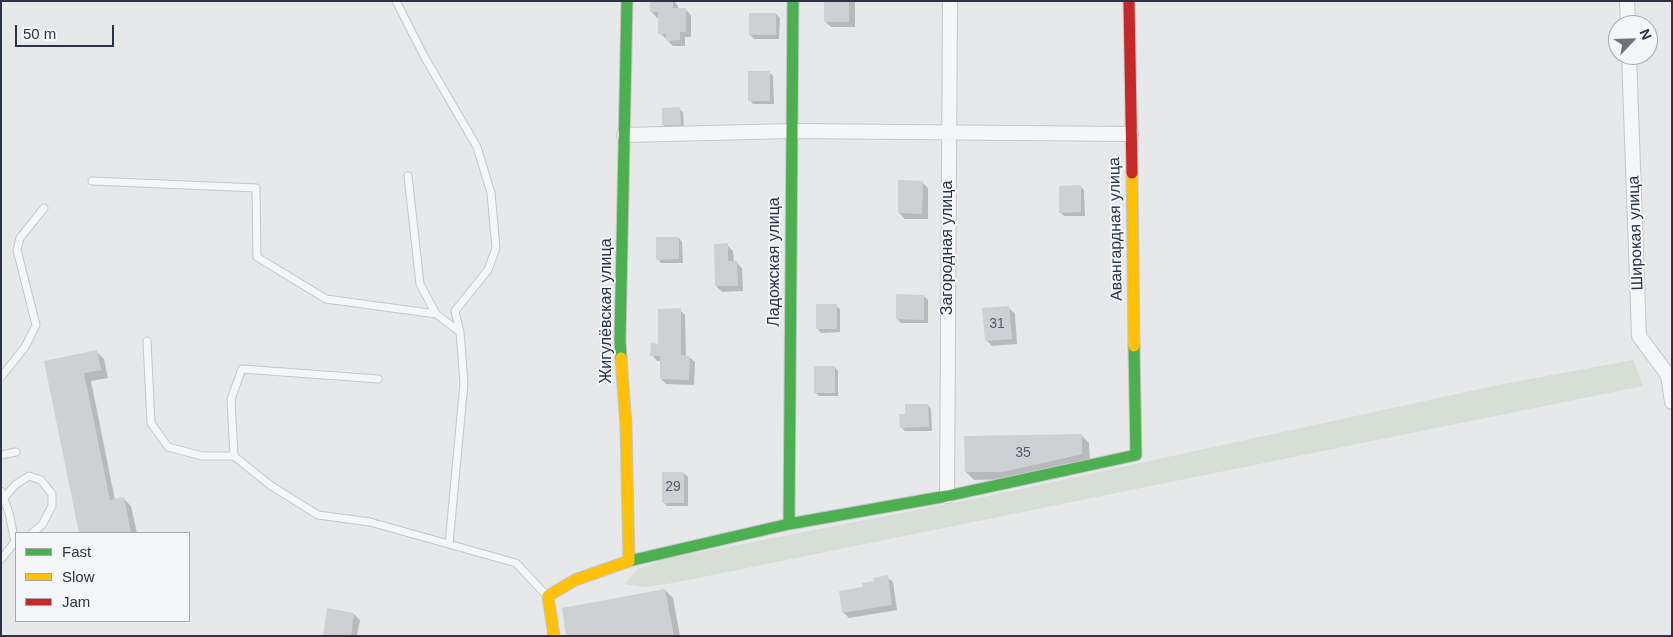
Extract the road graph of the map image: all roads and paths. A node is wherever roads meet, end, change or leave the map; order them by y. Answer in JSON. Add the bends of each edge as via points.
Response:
{"nodes":[{"id":1,"x":396,"y":1,"type":"edge"},
{"id":2,"x":627,"y":1,"type":"edge"},
{"id":3,"x":793,"y":1,"type":"edge"},
{"id":4,"x":950,"y":1,"type":"edge"},
{"id":5,"x":1628,"y":1,"type":"edge"},
{"id":6,"x":1130,"y":2,"type":"edge"},
{"id":7,"x":1628,"y":15,"type":"edge"},
{"id":8,"x":1629,"y":65,"type":"edge"},
{"id":9,"x":792,"y":131,"type":"junction"},
{"id":10,"x":949,"y":133,"type":"junction"},
{"id":11,"x":1131,"y":134,"type":"junction"},
{"id":12,"x":624,"y":135,"type":"junction"},
{"id":13,"x":408,"y":176,"type":"dead end"},
{"id":14,"x":92,"y":181,"type":"dead end"},
{"id":15,"x":44,"y":208,"type":"dead end"},
{"id":16,"x":436,"y":314,"type":"junction"},
{"id":17,"x":460,"y":332,"type":"junction"},
{"id":18,"x":147,"y":341,"type":"dead end"},
{"id":19,"x":1,"y":377,"type":"edge"},
{"id":20,"x":378,"y":379,"type":"dead end"},
{"id":21,"x":1672,"y":402,"type":"edge"},
{"id":22,"x":16,"y":452,"type":"dead end"},
{"id":23,"x":1,"y":455,"type":"edge"},
{"id":24,"x":234,"y":456,"type":"junction"},
{"id":25,"x":2,"y":494,"type":"edge"},
{"id":26,"x":947,"y":496,"type":"junction"},
{"id":27,"x":789,"y":524,"type":"junction"},
{"id":28,"x":33,"y":532,"type":"edge"},
{"id":29,"x":15,"y":539,"type":"edge"},
{"id":30,"x":15,"y":543,"type":"edge"},
{"id":31,"x":449,"y":544,"type":"junction"},
{"id":32,"x":1,"y":559,"type":"edge"},
{"id":33,"x":629,"y":561,"type":"junction"},
{"id":34,"x":548,"y":596,"type":"junction"},
{"id":35,"x":554,"y":636,"type":"edge"}],
"edges":[{"from":1,"to":17,"type":"lane","via":[[477,147],[491,193],[496,248],[488,270],[455,311]]},
{"from":2,"to":12,"type":"street","name":"Жигулёвская улица"},
{"from":3,"to":9,"type":"street","name":"Ладожская улица"},
{"from":4,"to":10,"type":"street","name":"Загородная улица"},
{"from":5,"to":7,"type":"street"},
{"from":6,"to":11,"type":"street","name":"Авангардная улица"},
{"from":8,"to":21,"type":"street","name":"Широкая улица","via":[[1639,336],[1668,375]]},
{"from":9,"to":10,"type":"street"},
{"from":9,"to":12,"type":"street"},
{"from":9,"to":27,"type":"street","name":"Ладожская улица"},
{"from":10,"to":11,"type":"street"},
{"from":10,"to":26,"type":"street","name":"Загородная улица"},
{"from":11,"to":26,"type":"street","name":"Авангардная улица","via":[[1136,455]]},
{"from":12,"to":33,"type":"street","name":"Жигулёвская улица","via":[[620,340]]},
{"from":13,"to":16,"type":"lane","via":[[420,284]]},
{"from":14,"to":16,"type":"lane","via":[[256,188],[257,256],[326,299]]},
{"from":15,"to":19,"type":"lane","via":[[20,238],[17,250],[36,325],[25,347]]},
{"from":16,"to":17,"type":"lane"},
{"from":17,"to":31,"type":"lane","via":[[464,383]]},
{"from":18,"to":24,"type":"lane","via":[[151,423],[168,447],[202,456]]},
{"from":20,"to":24,"type":"lane","via":[[242,369],[231,398]]},
{"from":22,"to":23,"type":"lane"},
{"from":24,"to":31,"type":"lane","via":[[270,485],[318,515],[370,522]]},
{"from":25,"to":28,"type":"lane","via":[[29,476],[41,480],[52,494],[52,506],[42,525]]},
{"from":25,"to":29,"type":"lane"},
{"from":26,"to":27,"type":"street"},
{"from":27,"to":33,"type":"street"},
{"from":30,"to":32,"type":"lane"},
{"from":31,"to":34,"type":"lane","via":[[516,563]]},
{"from":33,"to":34,"type":"street","via":[[575,580]]},
{"from":34,"to":35,"type":"street"}]}
